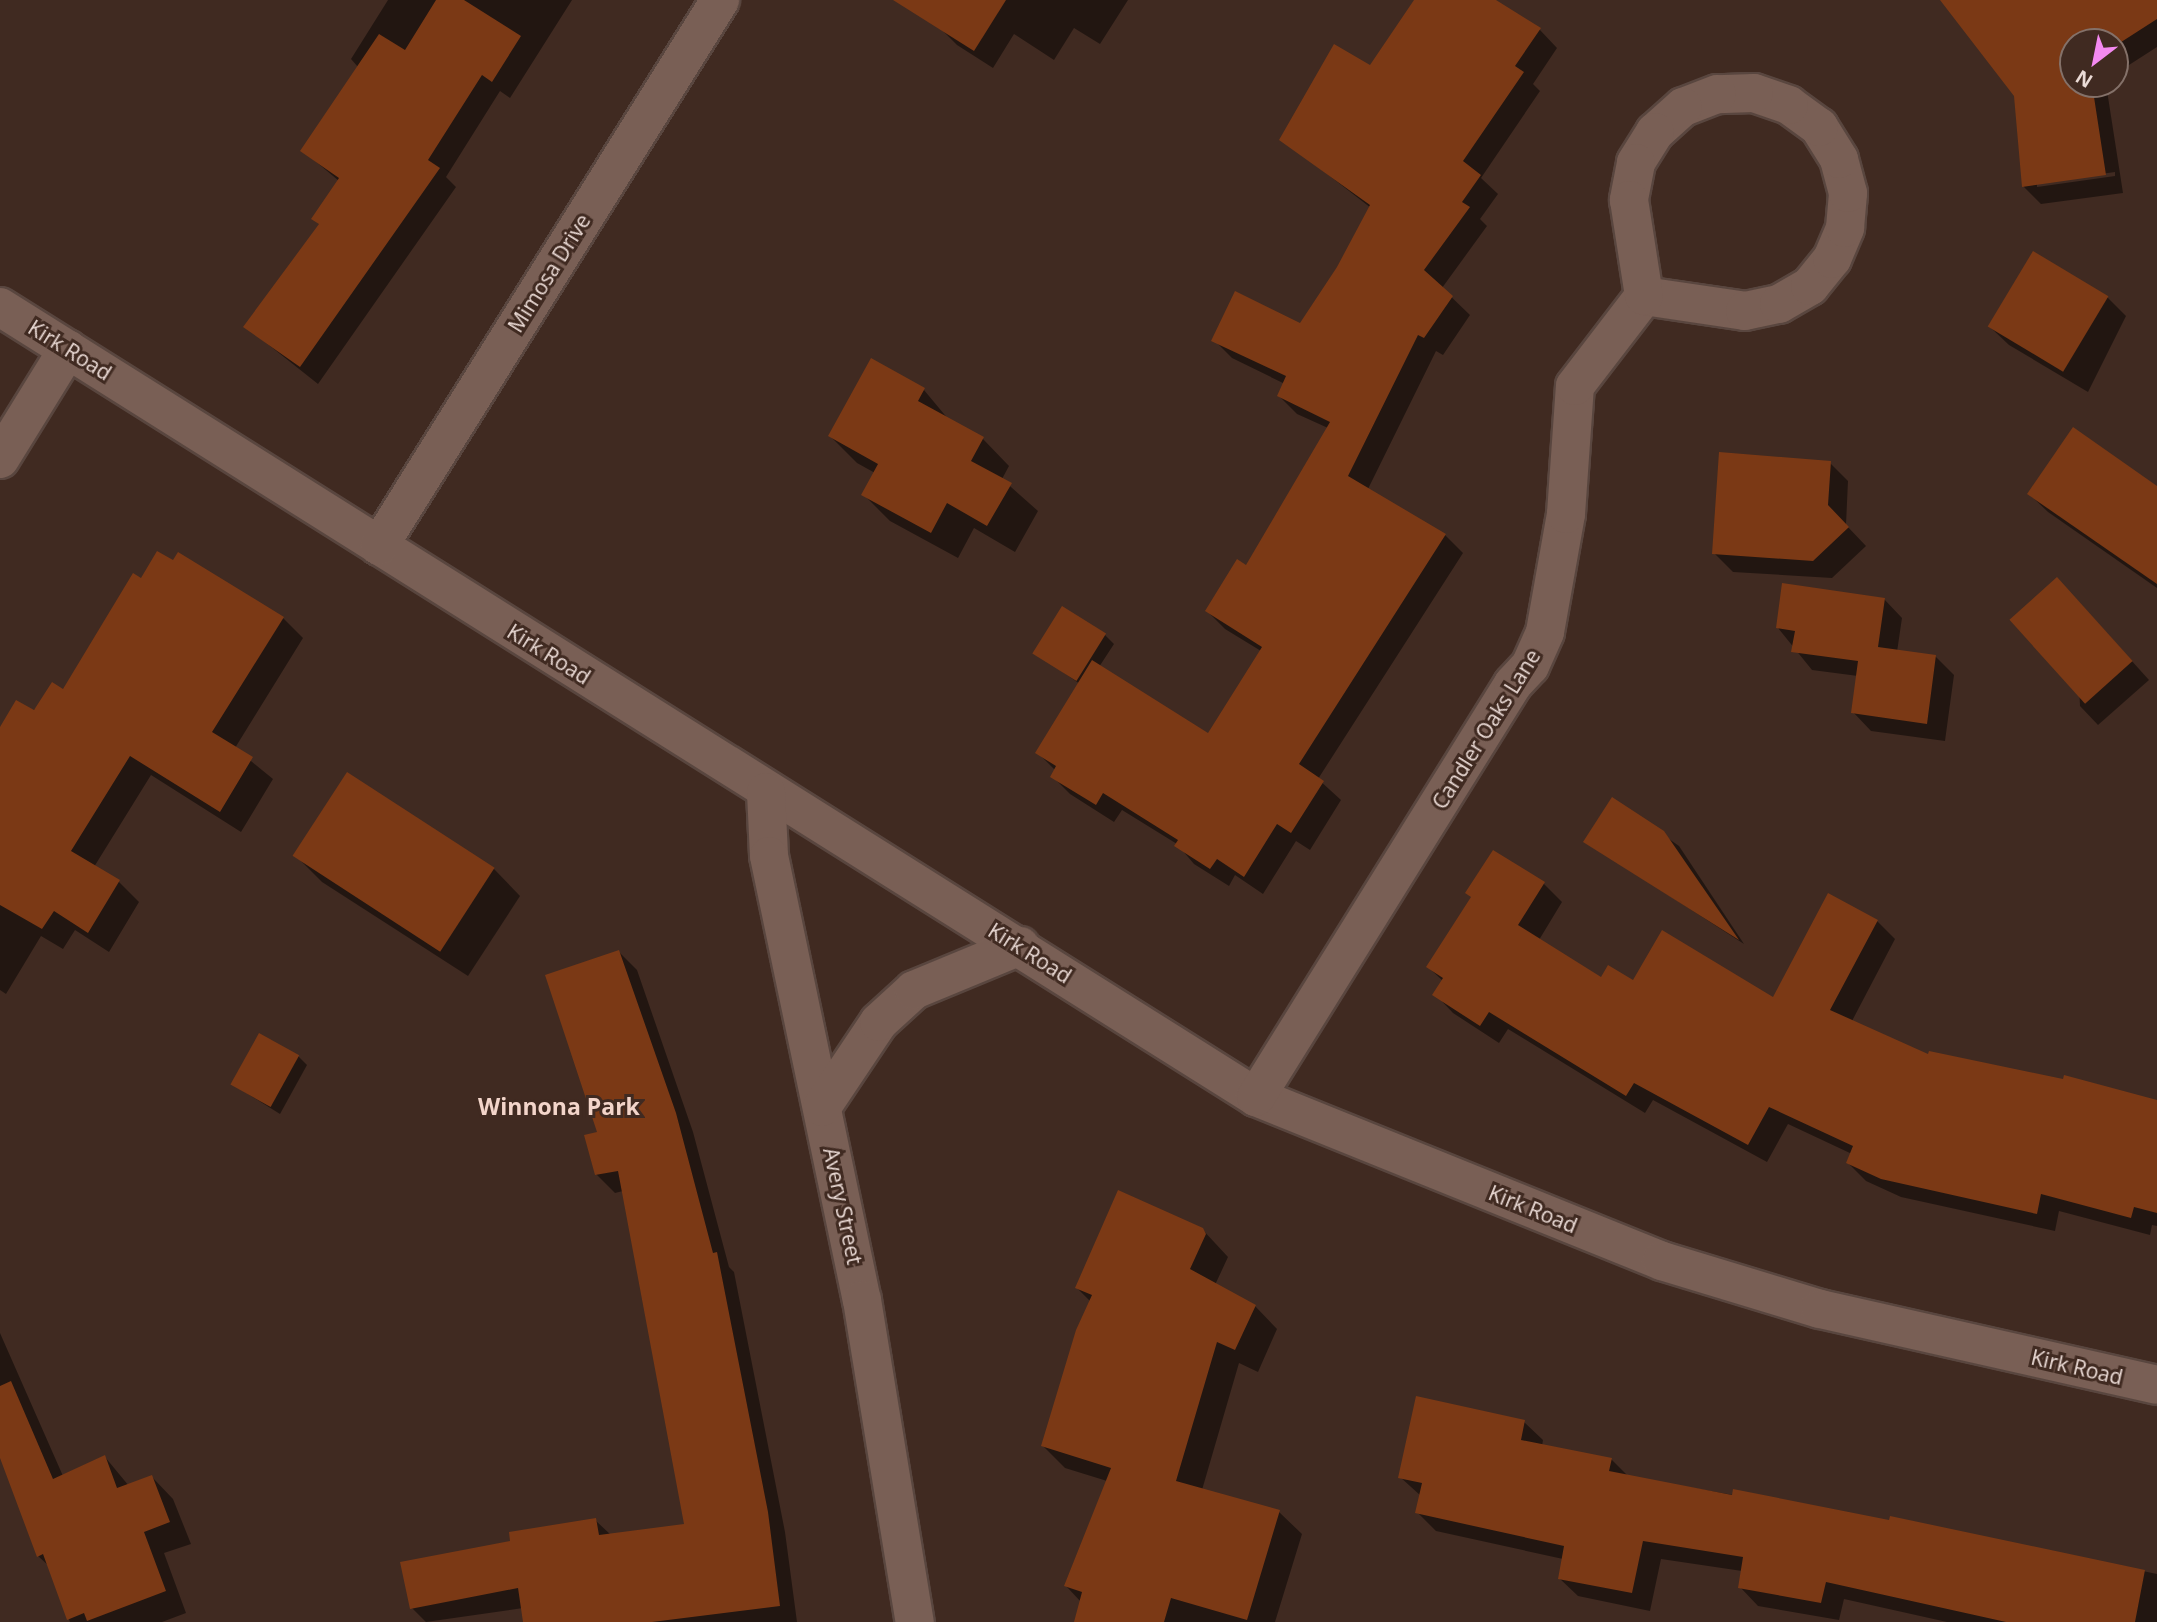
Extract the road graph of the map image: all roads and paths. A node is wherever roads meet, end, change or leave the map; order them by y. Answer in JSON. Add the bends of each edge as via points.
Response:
{"nodes":[{"id":1,"x":720,"y":0,"type":"edge"},
{"id":2,"x":1644,"y":296,"type":"junction"},
{"id":3,"x":0,"y":307,"type":"edge"},
{"id":4,"x":68,"y":349,"type":"junction"},
{"id":5,"x":0,"y":459,"type":"edge"},
{"id":6,"x":379,"y":545,"type":"junction"},
{"id":7,"x":766,"y":792,"type":"junction"},
{"id":8,"x":1020,"y":946,"type":"junction"},
{"id":9,"x":1256,"y":1097,"type":"junction"},
{"id":10,"x":822,"y":1107,"type":"junction"},
{"id":11,"x":2157,"y":1385,"type":"edge"},
{"id":12,"x":915,"y":1622,"type":"edge"}],
"edges":[{"from":1,"to":6,"type":"street","name":"Mimosa Drive"},
{"from":2,"to":2,"type":"street","via":[[1745,311],[1779,304],[1810,286],[1832,259],[1845,228],[1848,192],[1839,159],[1819,127],[1789,105],[1754,93],[1717,94],[1683,107],[1655,132],[1636,163],[1629,200]]},
{"from":2,"to":9,"type":"street","name":"Candler Oaks Lane","via":[[1575,386],[1566,514],[1545,632],[1530,666],[1513,684]]},
{"from":3,"to":4,"type":"street","name":"Kirk Road"},
{"from":4,"to":5,"type":"street"},
{"from":4,"to":6,"type":"street","name":"Kirk Road"},
{"from":6,"to":7,"type":"street","name":"Kirk Road"},
{"from":7,"to":8,"type":"street","name":"Kirk Road"},
{"from":7,"to":10,"type":"street","name":"Avery Street","via":[[769,856]]},
{"from":8,"to":9,"type":"street","name":"Kirk Road"},
{"from":8,"to":10,"type":"street","via":[[914,990],[879,1022]]},
{"from":9,"to":11,"type":"street","name":"Kirk Road","via":[[1662,1261],[1820,1309]]},
{"from":10,"to":12,"type":"street","name":"Avery Street","via":[[862,1300]]}]}
